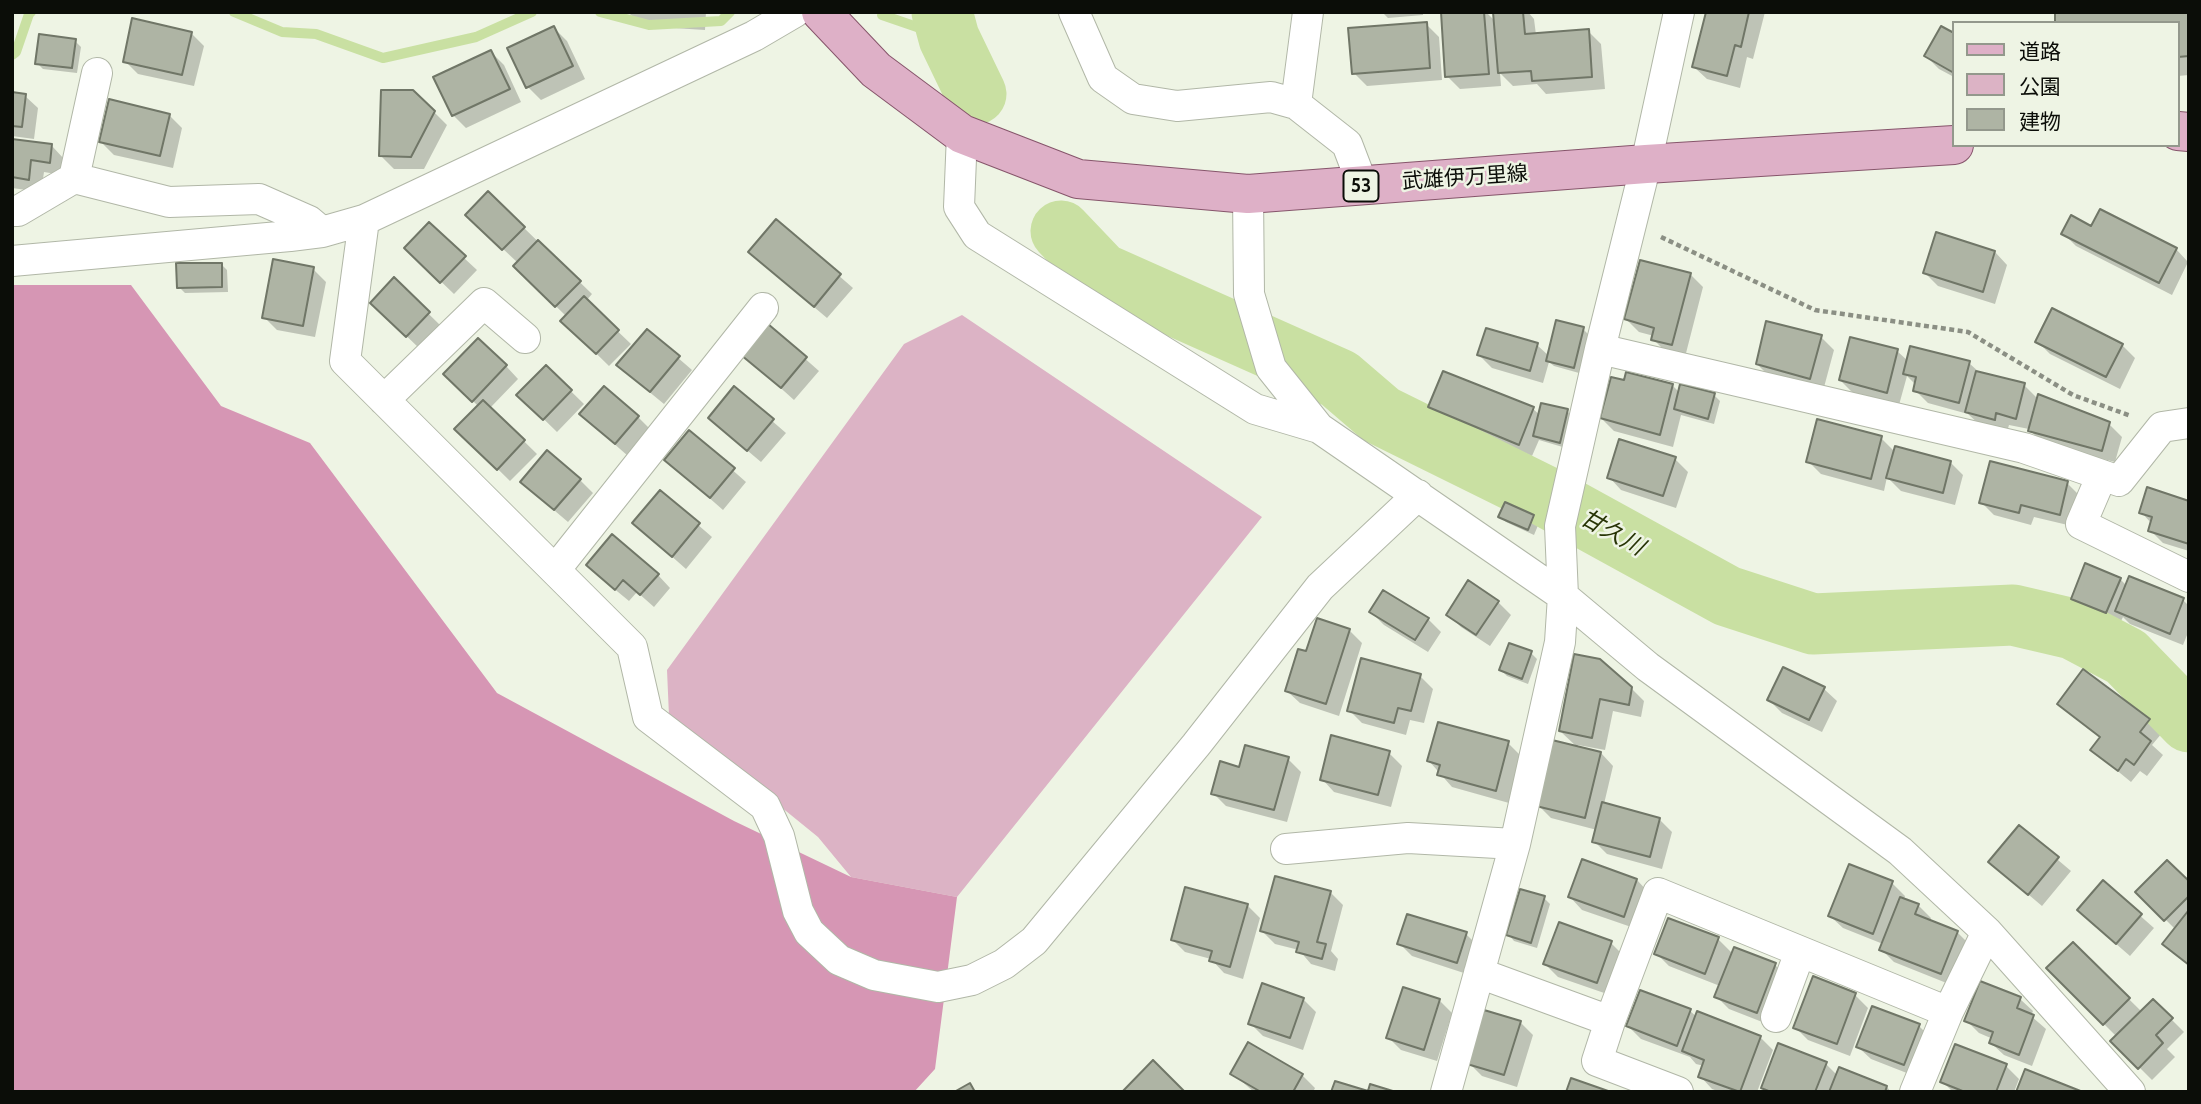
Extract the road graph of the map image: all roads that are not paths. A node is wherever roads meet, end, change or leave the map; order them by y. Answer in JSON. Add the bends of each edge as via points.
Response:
{"nodes":[{"id":1,"x":795,"y":12,"type":"edge"},
{"id":2,"x":821,"y":12,"type":"edge"},
{"id":3,"x":1074,"y":12,"type":"edge"},
{"id":4,"x":1308,"y":12,"type":"edge"},
{"id":5,"x":1679,"y":12,"type":"edge"},
{"id":6,"x":97,"y":73,"type":"dead end"},
{"id":7,"x":1296,"y":104,"type":"junction"},
{"id":8,"x":962,"y":134,"type":"junction"},
{"id":9,"x":1952,"y":145,"type":"edge"},
{"id":10,"x":1646,"y":164,"type":"junction"},
{"id":11,"x":74,"y":178,"type":"junction"},
{"id":12,"x":1363,"y":186,"type":"junction"},
{"id":13,"x":1248,"y":194,"type":"junction"},
{"id":14,"x":12,"y":211,"type":"edge"},
{"id":15,"x":364,"y":220,"type":"junction"},
{"id":16,"x":323,"y":232,"type":"junction"},
{"id":17,"x":12,"y":261,"type":"edge"},
{"id":18,"x":763,"y":308,"type":"dead end"},
{"id":19,"x":525,"y":338,"type":"dead end"},
{"id":20,"x":1600,"y":349,"type":"junction"},
{"id":21,"x":384,"y":400,"type":"junction"},
{"id":22,"x":2175,"y":425,"type":"edge"},
{"id":23,"x":1319,"y":428,"type":"junction"},
{"id":24,"x":2102,"y":475,"type":"junction"},
{"id":25,"x":1418,"y":495,"type":"junction"},
{"id":26,"x":555,"y":570,"type":"junction"},
{"id":27,"x":2189,"y":577,"type":"edge"},
{"id":28,"x":1563,"y":596,"type":"junction"},
{"id":29,"x":1515,"y":844,"type":"junction"},
{"id":30,"x":1286,"y":849,"type":"dead end"},
{"id":31,"x":1987,"y":932,"type":"junction"},
{"id":32,"x":1800,"y":952,"type":"junction"},
{"id":33,"x":1479,"y":973,"type":"junction"},
{"id":34,"x":1948,"y":1012,"type":"junction"},
{"id":35,"x":1776,"y":1017,"type":"dead end"},
{"id":36,"x":1610,"y":1021,"type":"junction"},
{"id":37,"x":1446,"y":1092,"type":"edge"},
{"id":38,"x":1678,"y":1092,"type":"edge"},
{"id":39,"x":1914,"y":1092,"type":"edge"},
{"id":40,"x":2130,"y":1092,"type":"edge"}],
"edges":[{"from":1,"to":15,"type":"street","via":[[754,36]]},
{"from":2,"to":8,"type":"main road","name":"武雄伊万里線","number":"53","via":[[876,70]]},
{"from":3,"to":7,"type":"street","via":[[1103,78],[1133,99],[1177,106],[1270,97]]},
{"from":4,"to":7,"type":"street"},
{"from":5,"to":10,"type":"street"},
{"from":6,"to":11,"type":"street"},
{"from":7,"to":12,"type":"street","via":[[1347,144]]},
{"from":8,"to":13,"type":"main road","name":"武雄伊万里線","number":"53","via":[[1078,179]]},
{"from":8,"to":23,"type":"street","via":[[959,207],[977,235],[1255,409]]},
{"from":9,"to":10,"type":"main road","name":"武雄伊万里線","number":"53"},
{"from":10,"to":12,"type":"main road","name":"武雄伊万里線","number":"53"},
{"from":10,"to":20,"type":"street"},
{"from":11,"to":14,"type":"street"},
{"from":11,"to":16,"type":"street","via":[[169,202],[258,199]]},
{"from":12,"to":13,"type":"main road","name":"武雄伊万里線","number":"53"},
{"from":13,"to":23,"type":"street","via":[[1249,295],[1271,368]]},
{"from":15,"to":16,"type":"street"},
{"from":15,"to":21,"type":"street","via":[[345,361]]},
{"from":16,"to":17,"type":"street"},
{"from":18,"to":26,"type":"street"},
{"from":19,"to":21,"type":"street","via":[[484,303]]},
{"from":20,"to":24,"type":"street","via":[[2024,448]]},
{"from":20,"to":28,"type":"street","via":[[1560,526]]},
{"from":21,"to":26,"type":"street"},
{"from":22,"to":24,"type":"street","via":[[2119,481]]},
{"from":23,"to":25,"type":"street"},
{"from":24,"to":27,"type":"street","via":[[2081,524]]},
{"from":25,"to":26,"type":"street","via":[[1320,587],[1034,941],[972,980],[938,987],[874,975],[839,960],[809,932],[765,806],[648,717],[632,647]]},
{"from":25,"to":28,"type":"street"},
{"from":28,"to":29,"type":"street","via":[[1560,642]]},
{"from":28,"to":31,"type":"street","via":[[1648,667],[1900,851]]},
{"from":29,"to":30,"type":"street","via":[[1408,838]]},
{"from":29,"to":33,"type":"street"},
{"from":31,"to":34,"type":"street"},
{"from":31,"to":40,"type":"street"},
{"from":32,"to":34,"type":"street"},
{"from":32,"to":35,"type":"street"},
{"from":32,"to":36,"type":"street","via":[[1658,893]]},
{"from":33,"to":36,"type":"street"},
{"from":33,"to":37,"type":"street"},
{"from":34,"to":39,"type":"street"},
{"from":36,"to":38,"type":"street","via":[[1597,1060]]}]}
